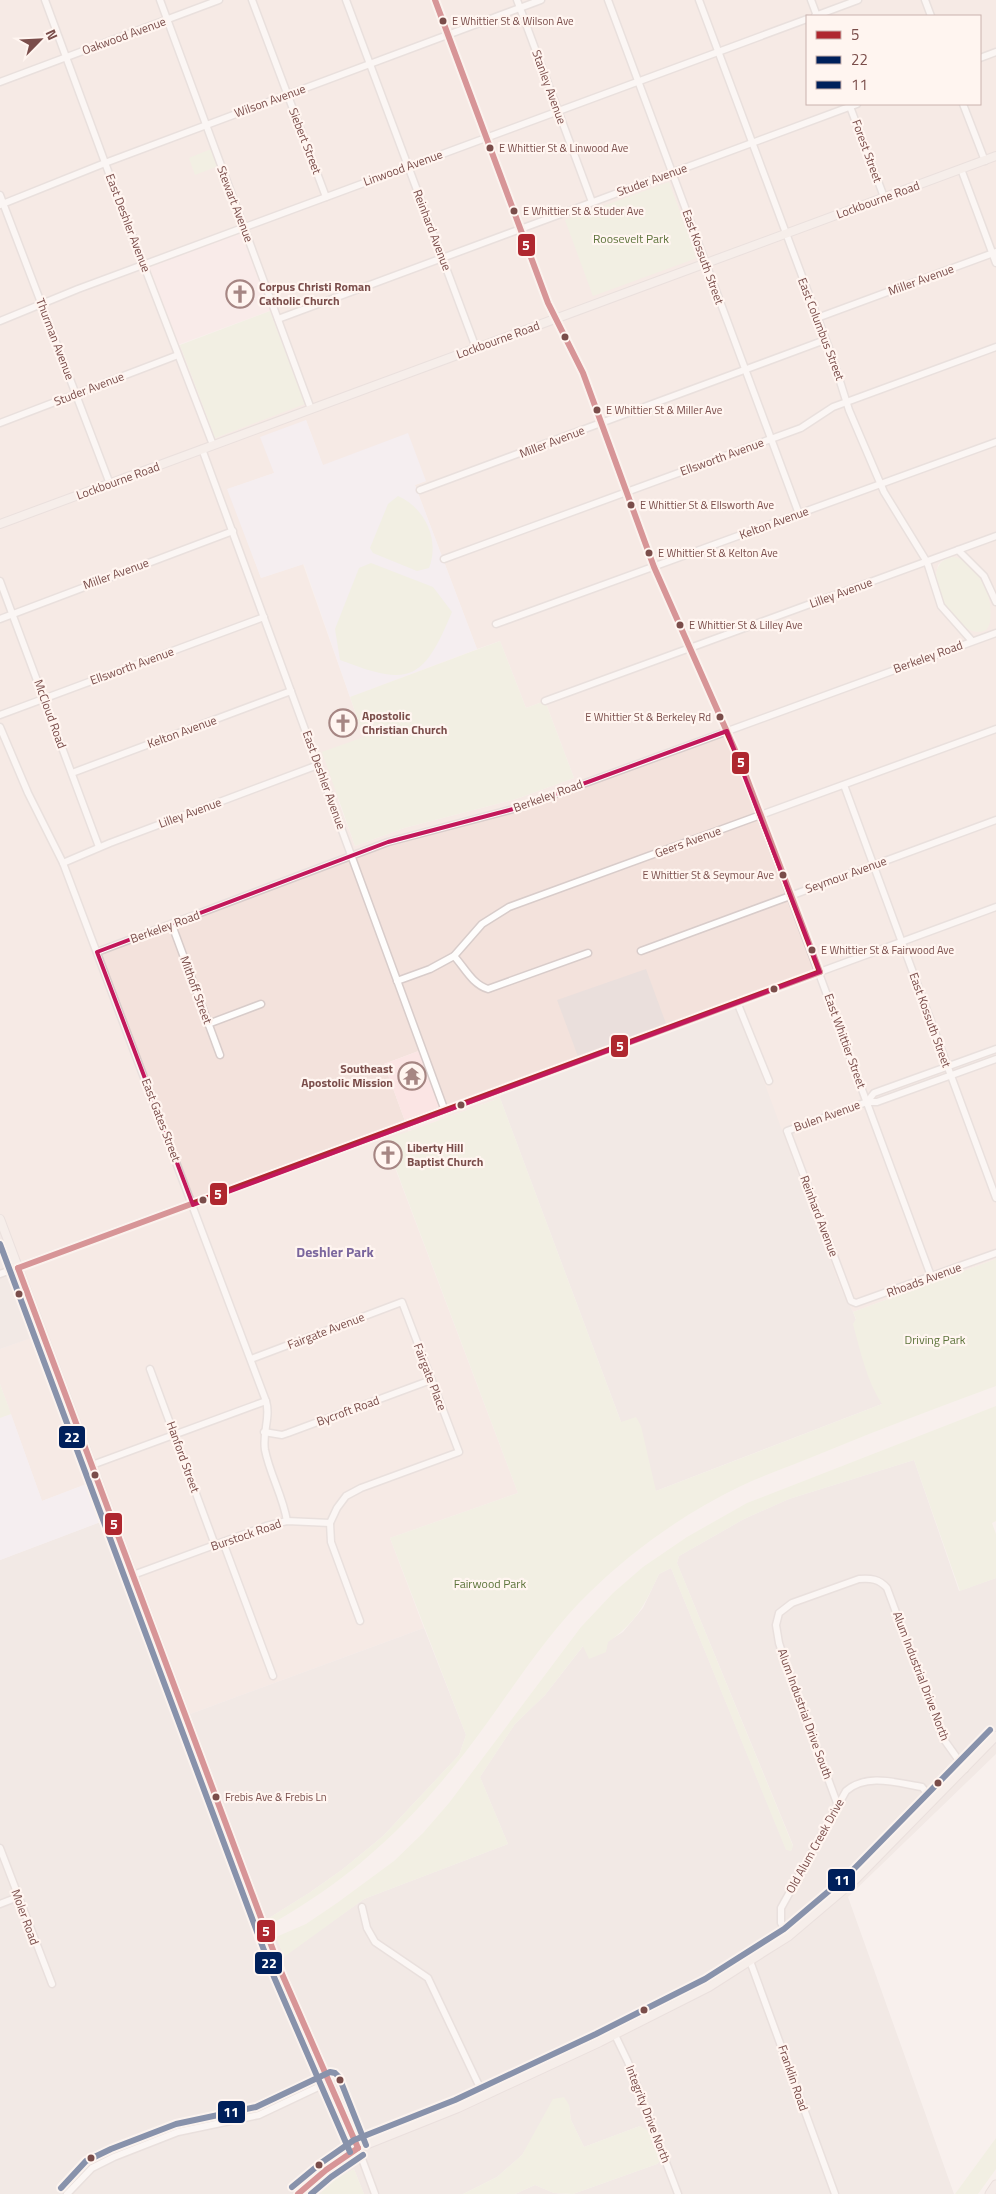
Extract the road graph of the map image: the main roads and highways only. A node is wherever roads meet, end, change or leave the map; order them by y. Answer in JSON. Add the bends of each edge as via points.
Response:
{"nodes":[{"id":1,"x":996,"y":156,"type":"edge"},
{"id":2,"x":0,"y":524,"type":"edge"},
{"id":3,"x":0,"y":1219,"type":"edge"},
{"id":4,"x":996,"y":1736,"type":"edge"},
{"id":5,"x":358,"y":2148,"type":"junction"},
{"id":6,"x":996,"y":2185,"type":"edge"},
{"id":7,"x":298,"y":2194,"type":"edge"},
{"id":8,"x":990,"y":2194,"type":"edge"}],
"edges":[{"from":1,"to":2,"type":"main road","name":"Lockbourne Road"},
{"from":3,"to":5,"type":"main road","via":[[282,1974]]},
{"from":4,"to":5,"type":"main road","via":[[849,1885],[789,1936],[702,1990],[615,2034],[484,2096]]},
{"from":5,"to":7,"type":"main road"},
{"from":6,"to":8,"type":"highway"}]}
